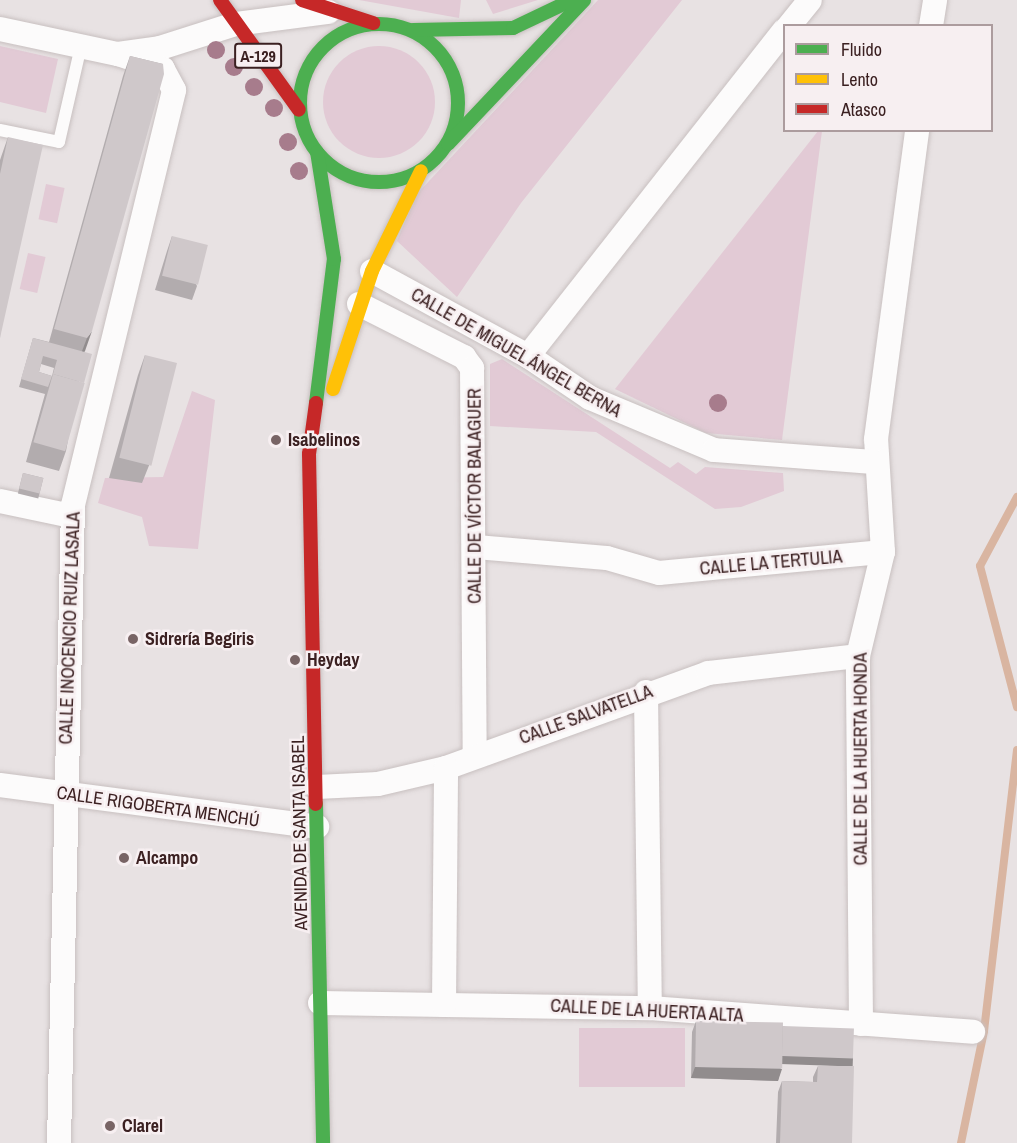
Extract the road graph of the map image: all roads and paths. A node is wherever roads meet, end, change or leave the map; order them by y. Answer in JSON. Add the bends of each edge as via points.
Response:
{"nodes":[{"id":1,"x":220,"y":0,"type":"edge"},
{"id":2,"x":302,"y":0,"type":"edge"},
{"id":3,"x":572,"y":0,"type":"edge"},
{"id":4,"x":584,"y":0,"type":"edge"},
{"id":5,"x":810,"y":0,"type":"edge"},
{"id":6,"x":935,"y":0,"type":"edge"},
{"id":7,"x":328,"y":12,"type":"junction"},
{"id":8,"x":373,"y":22,"type":"junction"},
{"id":9,"x":235,"y":24,"type":"junction"},
{"id":10,"x":791,"y":24,"type":"edge"},
{"id":11,"x":931,"y":24,"type":"edge"},
{"id":12,"x":0,"y":28,"type":"edge"},
{"id":13,"x":413,"y":30,"type":"junction"},
{"id":14,"x":783,"y":32,"type":"edge"},
{"id":15,"x":81,"y":46,"type":"junction"},
{"id":16,"x":118,"y":54,"type":"junction"},
{"id":17,"x":300,"y":110,"type":"junction"},
{"id":18,"x":0,"y":130,"type":"edge"},
{"id":19,"x":917,"y":132,"type":"edge"},
{"id":20,"x":446,"y":146,"type":"junction"},
{"id":21,"x":317,"y":152,"type":"junction"},
{"id":22,"x":421,"y":171,"type":"junction"},
{"id":23,"x":372,"y":271,"type":"junction"},
{"id":24,"x":359,"y":304,"type":"junction"},
{"id":25,"x":528,"y":356,"type":"junction"},
{"id":26,"x":875,"y":462,"type":"junction"},
{"id":27,"x":0,"y":501,"type":"edge"},
{"id":28,"x":71,"y":516,"type":"junction"},
{"id":29,"x":315,"y":522,"type":"junction"},
{"id":30,"x":476,"y":547,"type":"junction"},
{"id":31,"x":884,"y":552,"type":"junction"},
{"id":32,"x":858,"y":656,"type":"junction"},
{"id":33,"x":646,"y":692,"type":"junction"},
{"id":34,"x":475,"y":756,"type":"junction"},
{"id":35,"x":446,"y":768,"type":"junction"},
{"id":36,"x":0,"y":785,"type":"edge"},
{"id":37,"x":317,"y":787,"type":"junction"},
{"id":38,"x":65,"y":794,"type":"junction"},
{"id":39,"x":317,"y":827,"type":"junction"},
{"id":40,"x":320,"y":1003,"type":"junction"},
{"id":41,"x":444,"y":1005,"type":"junction"},
{"id":42,"x":650,"y":1008,"type":"junction"},
{"id":43,"x":861,"y":1024,"type":"junction"},
{"id":44,"x":973,"y":1032,"type":"dead end"},
{"id":45,"x":316,"y":1142,"type":"edge"},
{"id":46,"x":59,"y":1143,"type":"edge"}],
"edges":[{"from":1,"to":9,"type":"main road","number":"A-129"},
{"from":2,"to":7,"type":"main road"},
{"from":3,"to":13,"type":"main road","via":[[513,28]]},
{"from":4,"to":20,"type":"main road"},
{"from":5,"to":10,"type":"street"},
{"from":6,"to":11,"type":"street"},
{"from":7,"to":8,"type":"main road"},
{"from":7,"to":9,"type":"street"},
{"from":8,"to":13,"type":"main road"},
{"from":8,"to":17,"type":"main road","via":[[332,39],[314,57],[304,79]]},
{"from":9,"to":16,"type":"street","via":[[160,48]]},
{"from":9,"to":17,"type":"main road","number":"A-129"},
{"from":12,"to":15,"type":"street"},
{"from":13,"to":20,"type":"main road","via":[[444,58],[458,88],[458,114]]},
{"from":14,"to":25,"type":"street"},
{"from":15,"to":16,"type":"street"},
{"from":15,"to":18,"type":"lane","via":[[59,142]]},
{"from":16,"to":28,"type":"street","name":"CALLE INOCENCIO RUIZ LASALA","via":[[163,69],[174,90]]},
{"from":17,"to":21,"type":"main road"},
{"from":19,"to":26,"type":"street","name":"CALLE DE LA HUERTA HONDA"},
{"from":20,"to":22,"type":"main road"},
{"from":21,"to":22,"type":"main road","via":[[359,180],[392,182]]},
{"from":21,"to":29,"type":"main road","name":"AVENIDA DE SANTA ISABEL","via":[[334,259],[309,454]]},
{"from":22,"to":23,"type":"main road","name":"AVENIDA DE SANTA ISABEL"},
{"from":23,"to":24,"type":"main road","name":"AVENIDA DE SANTA ISABEL"},
{"from":23,"to":25,"type":"street","name":"CALLE DE MIGUEL ÁNGEL BERNA"},
{"from":24,"to":29,"type":"main road","name":"AVENIDA DE SANTA ISABEL","via":[[336,375]]},
{"from":24,"to":30,"type":"street","name":"CALLE DE VÍCTOR BALAGUER","via":[[464,357],[472,368]]},
{"from":25,"to":26,"type":"street","name":"CALLE DE MIGUEL ÁNGEL BERNA","via":[[616,412],[714,450]]},
{"from":26,"to":31,"type":"street","name":"CALLE DE LA HUERTA HONDA"},
{"from":27,"to":28,"type":"street"},
{"from":28,"to":38,"type":"street","name":"CALLE INOCENCIO RUIZ LASALA"},
{"from":29,"to":37,"type":"main road","name":"AVENIDA DE SANTA ISABEL"},
{"from":30,"to":31,"type":"street","name":"CALLE LA TERTULIA","via":[[607,558],[659,573]]},
{"from":30,"to":34,"type":"street","name":"CALLE DE VÍCTOR BALAGUER"},
{"from":31,"to":32,"type":"street","name":"CALLE DE LA HUERTA HONDA"},
{"from":32,"to":33,"type":"street","name":"CALLE SALVATELLA","via":[[708,673]]},
{"from":32,"to":43,"type":"street","name":"CALLE DE LA HUERTA HONDA"},
{"from":33,"to":34,"type":"street","name":"CALLE SALVATELLA"},
{"from":33,"to":42,"type":"street"},
{"from":34,"to":35,"type":"street","name":"CALLE SALVATELLA"},
{"from":35,"to":37,"type":"street","name":"CALLE SALVATELLA","via":[[378,784]]},
{"from":35,"to":41,"type":"street"},
{"from":36,"to":38,"type":"street","name":"CALLE RIGOBERTA MENCHÚ"},
{"from":37,"to":39,"type":"main road","name":"AVENIDA DE SANTA ISABEL"},
{"from":38,"to":39,"type":"street","name":"CALLE RIGOBERTA MENCHÚ"},
{"from":38,"to":46,"type":"street","name":"CALLE INOCENCIO RUIZ LASALA"},
{"from":39,"to":40,"type":"main road","name":"AVENIDA DE SANTA ISABEL"},
{"from":40,"to":41,"type":"street","name":"CALLE DE LA HUERTA ALTA"},
{"from":40,"to":45,"type":"main road","name":"AVENIDA DE SANTA ISABEL"},
{"from":41,"to":42,"type":"street","name":"CALLE DE LA HUERTA ALTA"},
{"from":42,"to":43,"type":"street","name":"CALLE DE LA HUERTA ALTA"},
{"from":43,"to":44,"type":"street","name":"CALLE DE LA HUERTA ALTA"}]}
